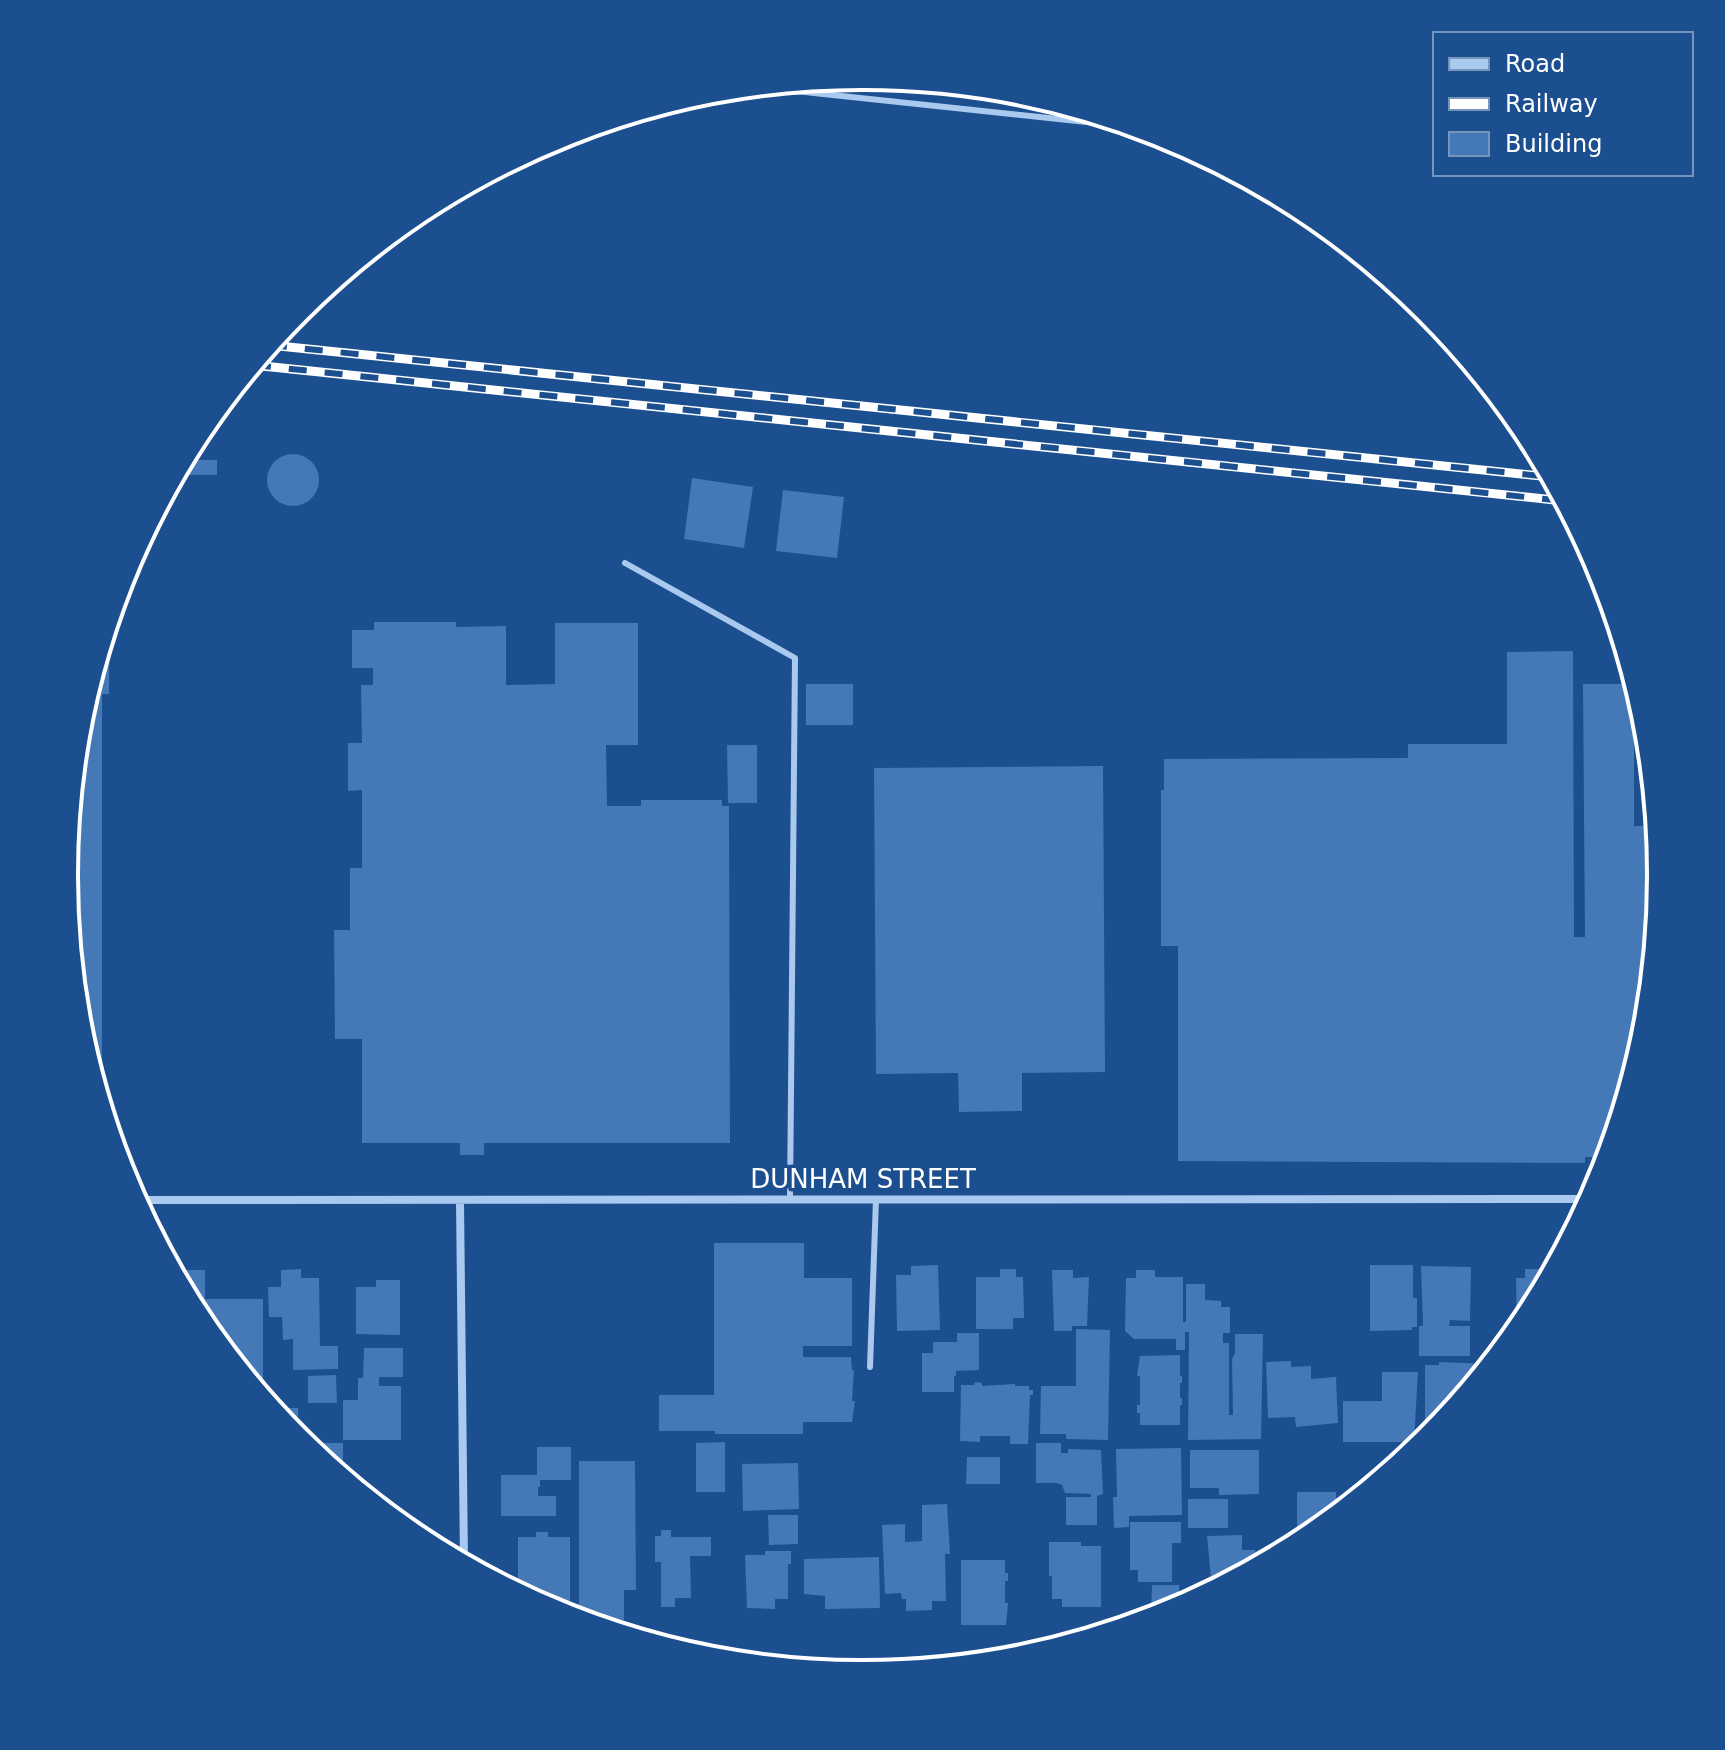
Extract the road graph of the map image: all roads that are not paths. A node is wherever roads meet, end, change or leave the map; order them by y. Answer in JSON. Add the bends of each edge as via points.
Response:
{"nodes":[{"id":1,"x":807,"y":92,"type":"edge"},
{"id":2,"x":1080,"y":121,"type":"edge"},
{"id":3,"x":625,"y":563,"type":"dead end"},
{"id":4,"x":790,"y":1199,"type":"junction"},
{"id":5,"x":876,"y":1199,"type":"junction"},
{"id":6,"x":1576,"y":1199,"type":"edge"},
{"id":7,"x":149,"y":1200,"type":"edge"},
{"id":8,"x":460,"y":1201,"type":"junction"},
{"id":9,"x":870,"y":1367,"type":"dead end"},
{"id":10,"x":464,"y":1550,"type":"edge"}],
"edges":[{"from":1,"to":2,"type":"lane"},
{"from":3,"to":4,"type":"lane","via":[[795,658]]},
{"from":4,"to":5,"type":"street","name":"DUNHAM STREET"},
{"from":4,"to":8,"type":"street","name":"DUNHAM STREET"},
{"from":5,"to":6,"type":"street","name":"DUNHAM STREET"},
{"from":5,"to":9,"type":"lane"},
{"from":7,"to":8,"type":"street","name":"DUNHAM STREET"},
{"from":8,"to":10,"type":"street"}]}
